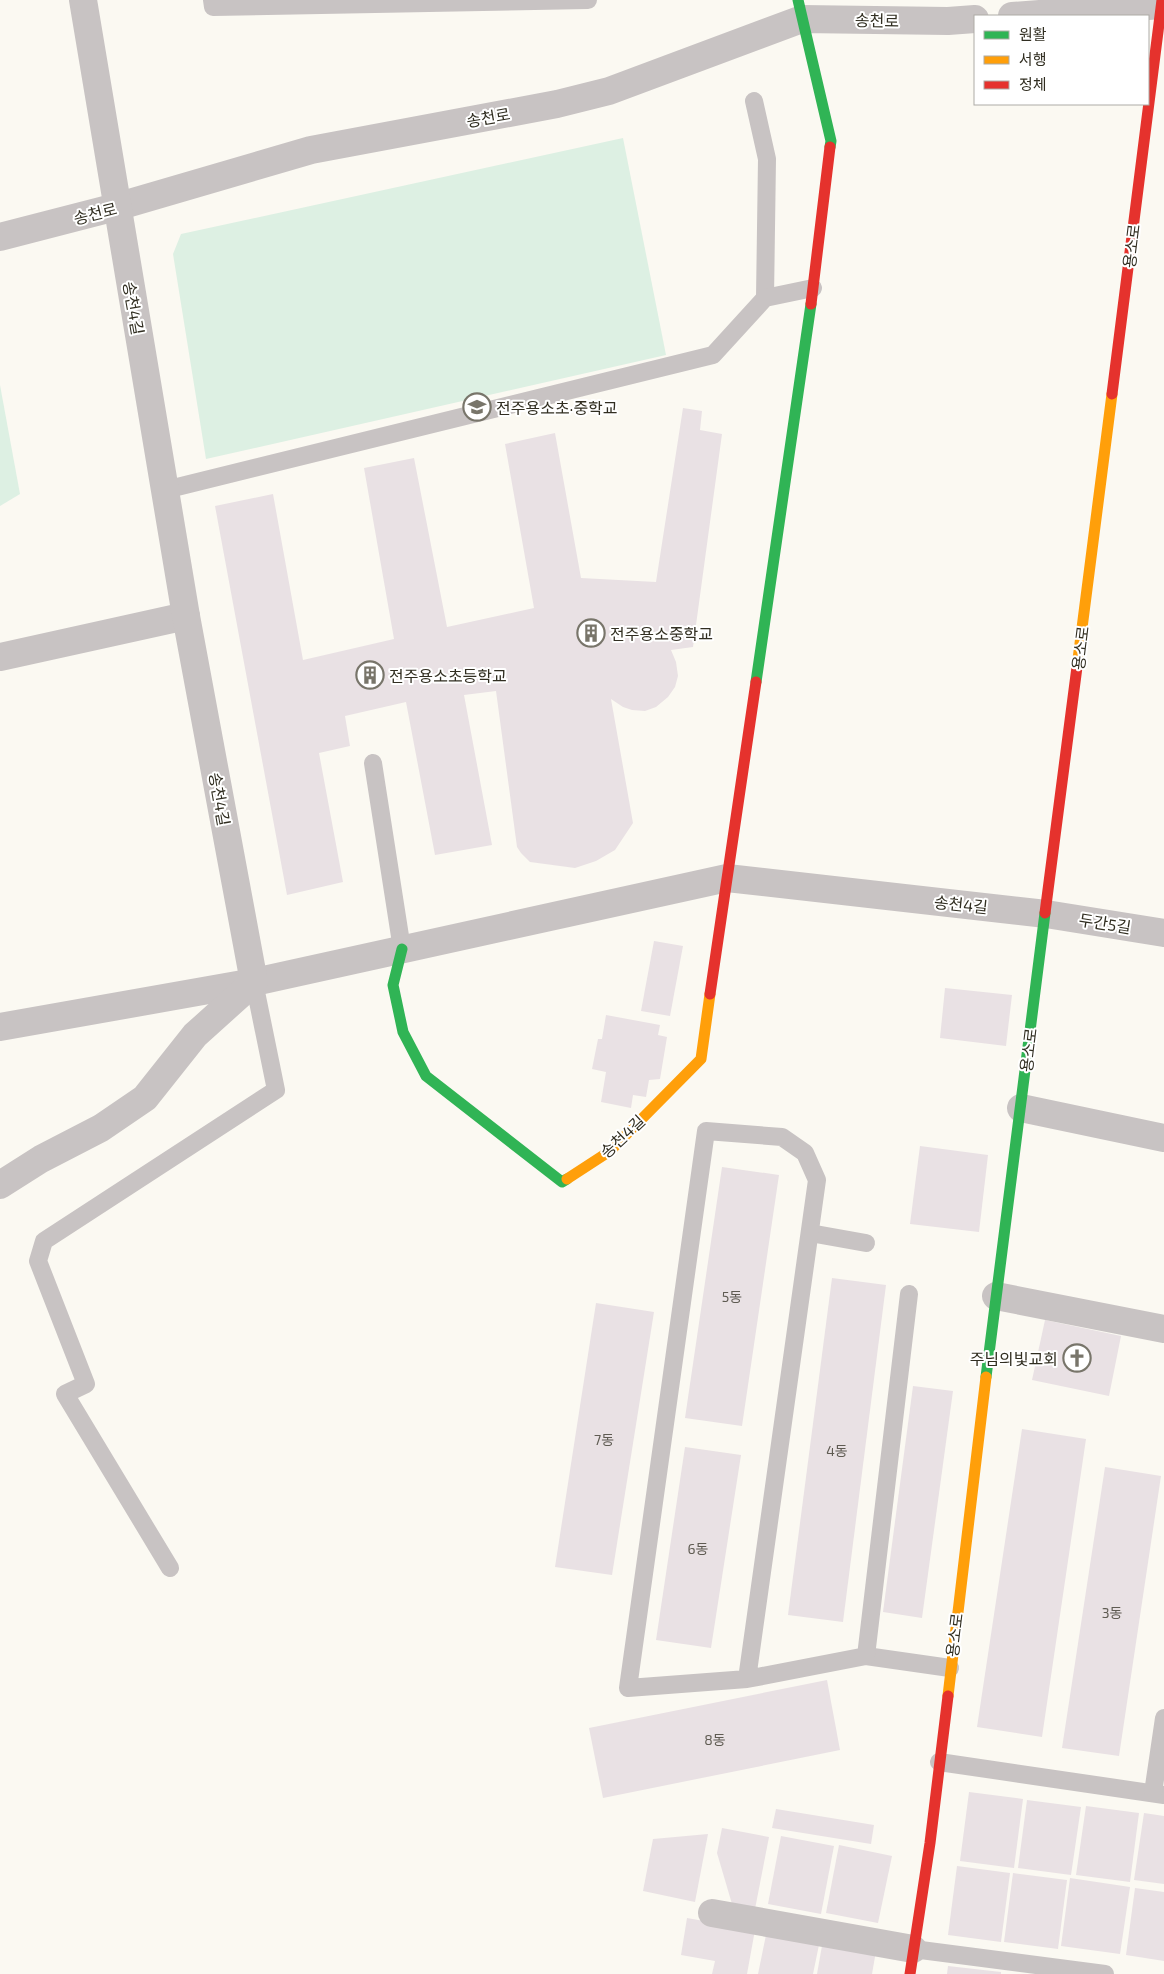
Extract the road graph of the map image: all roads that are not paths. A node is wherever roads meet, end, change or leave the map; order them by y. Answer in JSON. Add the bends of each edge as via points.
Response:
{"nodes":[{"id":1,"x":84,"y":0,"type":"edge"},
{"id":2,"x":212,"y":0,"type":"edge"},
{"id":3,"x":588,"y":0,"type":"edge"},
{"id":4,"x":1163,"y":4,"type":"edge"},
{"id":5,"x":800,"y":10,"type":"edge"},
{"id":6,"x":949,"y":10,"type":"edge"},
{"id":7,"x":1025,"y":15,"type":"edge"},
{"id":8,"x":974,"y":19,"type":"edge"},
{"id":9,"x":754,"y":101,"type":"dead end"},
{"id":10,"x":116,"y":207,"type":"junction"},
{"id":11,"x":0,"y":237,"type":"edge"},
{"id":12,"x":812,"y":288,"type":"junction"},
{"id":13,"x":765,"y":298,"type":"junction"},
{"id":14,"x":165,"y":490,"type":"junction"},
{"id":15,"x":186,"y":616,"type":"junction"},
{"id":16,"x":0,"y":657,"type":"edge"},
{"id":17,"x":373,"y":763,"type":"dead end"},
{"id":18,"x":727,"y":878,"type":"junction"},
{"id":19,"x":1046,"y":914,"type":"junction"},
{"id":20,"x":1164,"y":933,"type":"edge"},
{"id":21,"x":402,"y":949,"type":"junction"},
{"id":22,"x":254,"y":982,"type":"junction"},
{"id":23,"x":0,"y":1027,"type":"edge"},
{"id":24,"x":1020,"y":1108,"type":"junction"},
{"id":25,"x":1164,"y":1138,"type":"edge"},
{"id":26,"x":0,"y":1185,"type":"edge"},
{"id":27,"x":810,"y":1232,"type":"junction"},
{"id":28,"x":866,"y":1243,"type":"dead end"},
{"id":29,"x":909,"y":1294,"type":"dead end"},
{"id":30,"x":996,"y":1296,"type":"junction"},
{"id":31,"x":1164,"y":1329,"type":"edge"},
{"id":32,"x":170,"y":1568,"type":"dead end"},
{"id":33,"x":866,"y":1656,"type":"junction"},
{"id":34,"x":950,"y":1668,"type":"junction"},
{"id":35,"x":747,"y":1679,"type":"junction"},
{"id":36,"x":1164,"y":1718,"type":"edge"},
{"id":37,"x":939,"y":1762,"type":"junction"},
{"id":38,"x":1159,"y":1794,"type":"edge"},
{"id":39,"x":712,"y":1913,"type":"dead end"},
{"id":40,"x":912,"y":1962,"type":"edge"},
{"id":41,"x":1105,"y":1974,"type":"edge"}],
"edges":[{"from":1,"to":10,"type":"street","name":"송천4길"},
{"from":2,"to":3,"type":"lane","via":[[212,7]]},
{"from":4,"to":7,"type":"street"},
{"from":4,"to":19,"type":"street","name":"용소로"},
{"from":5,"to":6,"type":"street","name":"송천로"},
{"from":5,"to":10,"type":"street","name":"송천로","via":[[609,91],[557,104],[311,150]]},
{"from":5,"to":12,"type":"street","via":[[831,140]]},
{"from":6,"to":8,"type":"street","name":"송천로"},
{"from":9,"to":13,"type":"lane","via":[[767,159]]},
{"from":10,"to":11,"type":"street","name":"송천로"},
{"from":10,"to":14,"type":"street","name":"송천4길"},
{"from":12,"to":13,"type":"lane"},
{"from":12,"to":18,"type":"street"},
{"from":13,"to":14,"type":"lane","via":[[713,355]]},
{"from":14,"to":15,"type":"street","name":"송천4길"},
{"from":15,"to":16,"type":"street"},
{"from":15,"to":22,"type":"street","name":"송천4길"},
{"from":17,"to":21,"type":"lane"},
{"from":18,"to":19,"type":"street","name":"송천4길"},
{"from":18,"to":21,"type":"street","name":"송천4길"},
{"from":18,"to":21,"type":"street","name":"송천4길","via":[[701,1059],[610,1151],[562,1182],[426,1076],[403,1032],[393,985]]},
{"from":19,"to":20,"type":"street","name":"두간5길"},
{"from":19,"to":24,"type":"street","name":"용소로"},
{"from":21,"to":22,"type":"street","name":"송천4길"},
{"from":22,"to":23,"type":"street","name":"송천4길"},
{"from":22,"to":26,"type":"street","name":"송천4길","via":[[195,1035],[145,1098],[100,1128]]},
{"from":22,"to":32,"type":"lane","via":[[276,1090],[44,1241],[38,1261],[86,1384],[65,1394]]},
{"from":24,"to":25,"type":"street"},
{"from":24,"to":30,"type":"street","name":"용소로"},
{"from":27,"to":28,"type":"lane"},
{"from":27,"to":35,"type":"lane"},
{"from":27,"to":35,"type":"lane","via":[[817,1180],[805,1154],[782,1137],[706,1131],[628,1688]]},
{"from":29,"to":33,"type":"lane"},
{"from":30,"to":31,"type":"street"},
{"from":30,"to":34,"type":"street","name":"용소로"},
{"from":33,"to":34,"type":"lane"},
{"from":33,"to":35,"type":"lane"},
{"from":34,"to":37,"type":"street","name":"용소로"},
{"from":36,"to":38,"type":"lane"},
{"from":37,"to":38,"type":"lane"},
{"from":37,"to":40,"type":"street","name":"용소로"},
{"from":39,"to":40,"type":"street"},
{"from":40,"to":41,"type":"lane"}]}
